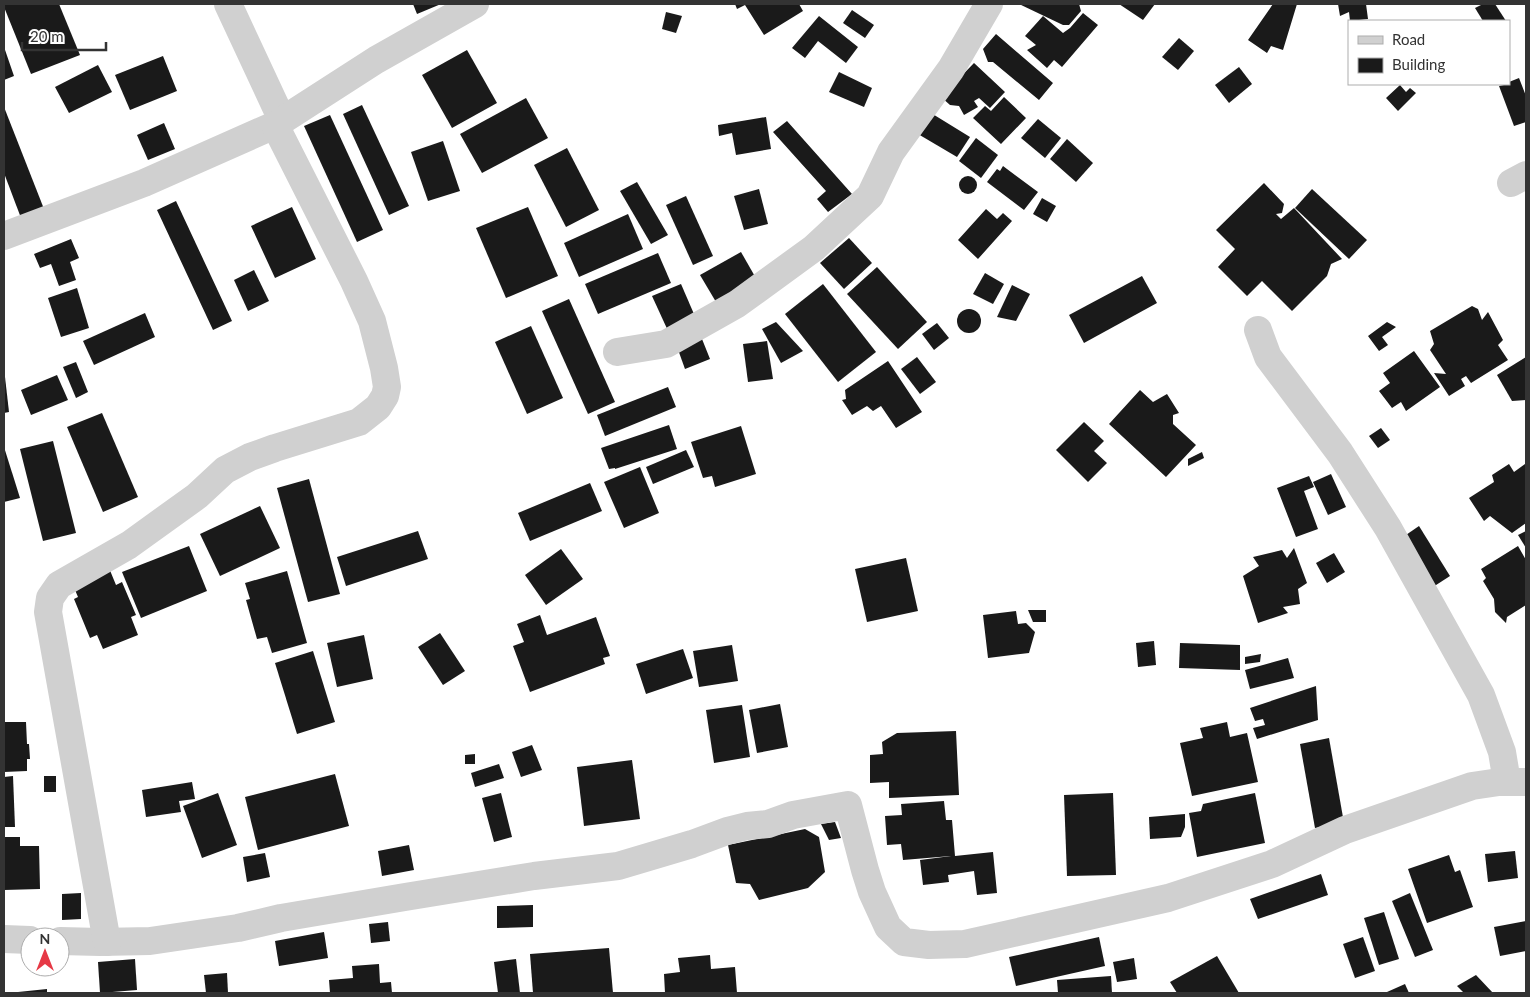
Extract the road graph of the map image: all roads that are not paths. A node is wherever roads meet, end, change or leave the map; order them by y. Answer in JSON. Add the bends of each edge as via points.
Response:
{"nodes":[{"id":1,"x":228,"y":4,"type":"edge"},
{"id":2,"x":475,"y":4,"type":"edge"},
{"id":3,"x":989,"y":4,"type":"edge"},
{"id":4,"x":279,"y":123,"type":"junction"},
{"id":5,"x":4,"y":236,"type":"edge"},
{"id":6,"x":1258,"y":330,"type":"dead end"},
{"id":7,"x":617,"y":352,"type":"dead end"},
{"id":8,"x":1517,"y":782,"type":"edge"},
{"id":9,"x":4,"y":939,"type":"edge"},
{"id":10,"x":20,"y":940,"type":"edge"},
{"id":11,"x":70,"y":941,"type":"edge"},
{"id":12,"x":107,"y":942,"type":"junction"}],
"edges":[{"from":1,"to":4,"type":"street"},
{"from":2,"to":4,"type":"street","via":[[376,60]]},
{"from":3,"to":7,"type":"street","via":[[951,70],[891,152],[870,196],[863,203],[814,248],[736,304],[666,344]]},
{"from":4,"to":5,"type":"street","via":[[144,183]]},
{"from":4,"to":12,"type":"street","via":[[372,321],[384,368],[386,396],[371,414],[359,422],[275,448],[225,470],[197,496],[129,544],[59,585],[50,598],[48,612]]},
{"from":6,"to":8,"type":"street","via":[[1268,357],[1340,453],[1388,528],[1481,695]]},
{"from":8,"to":12,"type":"street","via":[[1472,786],[1345,830],[1272,864],[1168,898],[965,944],[929,946],[904,942],[888,927],[872,892],[848,805],[727,831],[618,866],[405,897],[238,928],[150,941]]},
{"from":9,"to":10,"type":"street"},
{"from":11,"to":12,"type":"street"}]}
